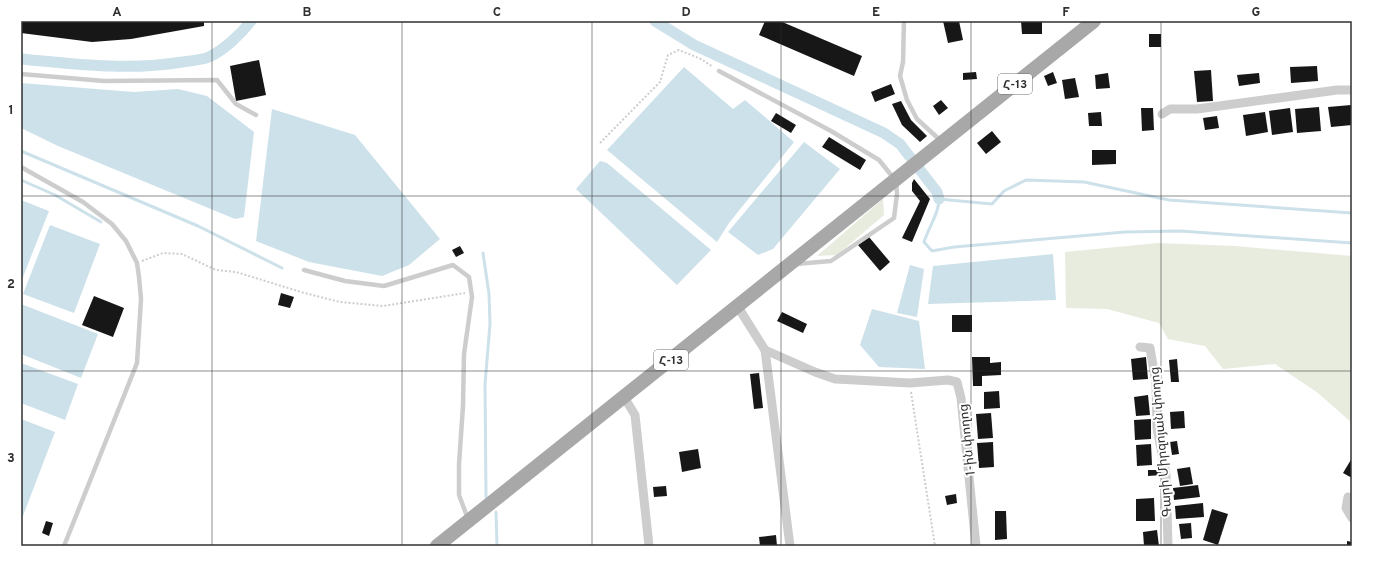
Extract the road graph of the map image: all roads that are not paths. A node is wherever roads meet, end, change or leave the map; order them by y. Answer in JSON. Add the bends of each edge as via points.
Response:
{"nodes":[{"id":1,"x":904,"y":21,"type":"edge"},
{"id":2,"x":1094,"y":21,"type":"edge"},
{"id":3,"x":719,"y":71,"type":"road end"},
{"id":4,"x":21,"y":74,"type":"edge"},
{"id":5,"x":1352,"y":90,"type":"edge"},
{"id":6,"x":1162,"y":114,"type":"dead end"},
{"id":7,"x":256,"y":115,"type":"dead end"},
{"id":8,"x":939,"y":144,"type":"junction"},
{"id":9,"x":21,"y":167,"type":"edge"},
{"id":10,"x":900,"y":177,"type":"junction"},
{"id":11,"x":789,"y":265,"type":"junction"},
{"id":12,"x":304,"y":270,"type":"dead end"},
{"id":13,"x":738,"y":307,"type":"junction"},
{"id":14,"x":1140,"y":347,"type":"dead end"},
{"id":15,"x":765,"y":350,"type":"junction"},
{"id":16,"x":624,"y":397,"type":"junction"},
{"id":17,"x":1348,"y":497,"type":"dead end"},
{"id":18,"x":1352,"y":518,"type":"edge"},
{"id":19,"x":469,"y":521,"type":"junction"},
{"id":20,"x":64,"y":546,"type":"edge"},
{"id":21,"x":438,"y":546,"type":"edge"},
{"id":22,"x":649,"y":546,"type":"edge"},
{"id":23,"x":790,"y":546,"type":"edge"},
{"id":24,"x":976,"y":546,"type":"edge"},
{"id":25,"x":1168,"y":546,"type":"edge"}],
"edges":[{"from":1,"to":8,"type":"lane","via":[[900,76],[907,100],[917,119]]},
{"from":2,"to":8,"type":"main road","number":"Հ-13"},
{"from":3,"to":10,"type":"lane","via":[[831,131],[879,160]]},
{"from":4,"to":7,"type":"lane","via":[[104,81],[217,80],[236,104]]},
{"from":5,"to":6,"type":"street","via":[[1170,110]]},
{"from":8,"to":10,"type":"main road","number":"Հ-13"},
{"from":9,"to":20,"type":"lane","via":[[83,202],[112,224],[126,241],[137,263],[142,299],[137,363]]},
{"from":10,"to":11,"type":"main road","number":"Հ-13"},
{"from":10,"to":11,"type":"lane","via":[[894,218],[831,262]]},
{"from":11,"to":13,"type":"main road","number":"Հ-13"},
{"from":12,"to":19,"type":"lane","via":[[345,281],[384,286],[453,265],[469,277],[471,292],[464,354],[464,406],[459,472],[459,496]]},
{"from":13,"to":15,"type":"street"},
{"from":13,"to":16,"type":"main road","number":"Հ-13"},
{"from":14,"to":25,"type":"street","name":"Գարի Միրզոյան փողոց","via":[[1150,348],[1156,383],[1157,428],[1166,475]]},
{"from":15,"to":23,"type":"street"},
{"from":15,"to":24,"type":"street","name":"1-ին փողոց","via":[[835,379],[910,383],[948,380],[957,382],[962,398]]},
{"from":16,"to":19,"type":"main road","number":"Հ-13"},
{"from":16,"to":22,"type":"street","via":[[635,415]]},
{"from":17,"to":18,"type":"street","via":[[1346,508]]},
{"from":19,"to":21,"type":"main road","number":"Հ-13"}]}
